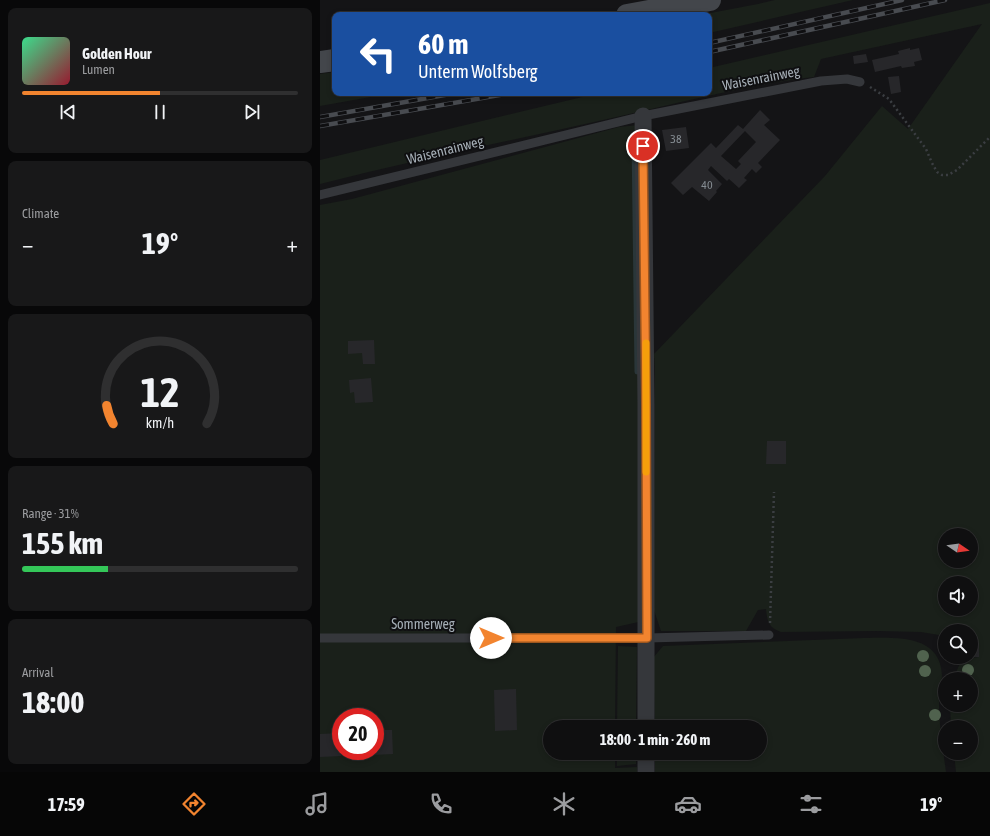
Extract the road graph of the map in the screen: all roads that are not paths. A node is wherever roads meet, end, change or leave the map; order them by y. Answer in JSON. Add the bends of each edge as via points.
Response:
{"nodes":[{"id":1,"x":710,"y":0,"type":"edge"},
{"id":2,"x":644,"y":12,"type":"edge"},
{"id":3,"x":332,"y":60,"type":"edge"},
{"id":4,"x":320,"y":62,"type":"edge"},
{"id":5,"x":860,"y":82,"type":"road end"},
{"id":6,"x":643,"y":116,"type":"junction"},
{"id":7,"x":320,"y":195,"type":"edge"},
{"id":8,"x":769,"y":635,"type":"road end"},
{"id":9,"x":320,"y":638,"type":"edge"},
{"id":10,"x":647,"y":638,"type":"junction"},
{"id":11,"x":646,"y":720,"type":"edge"},
{"id":12,"x":646,"y":760,"type":"edge"},
{"id":13,"x":646,"y":772,"type":"edge"}],
"edges":[{"from":1,"to":2,"type":"main road"},
{"from":3,"to":4,"type":"main road"},
{"from":5,"to":6,"type":"lane","name":"Waisenrainweg","via":[[847,79],[821,81]]},
{"from":6,"to":7,"type":"lane","name":"Waisenrainweg"},
{"from":6,"to":10,"type":"street"},
{"from":8,"to":10,"type":"lane","name":"Sommerweg"},
{"from":9,"to":10,"type":"lane","name":"Sommerweg"},
{"from":10,"to":11,"type":"street"},
{"from":12,"to":13,"type":"street"}]}
